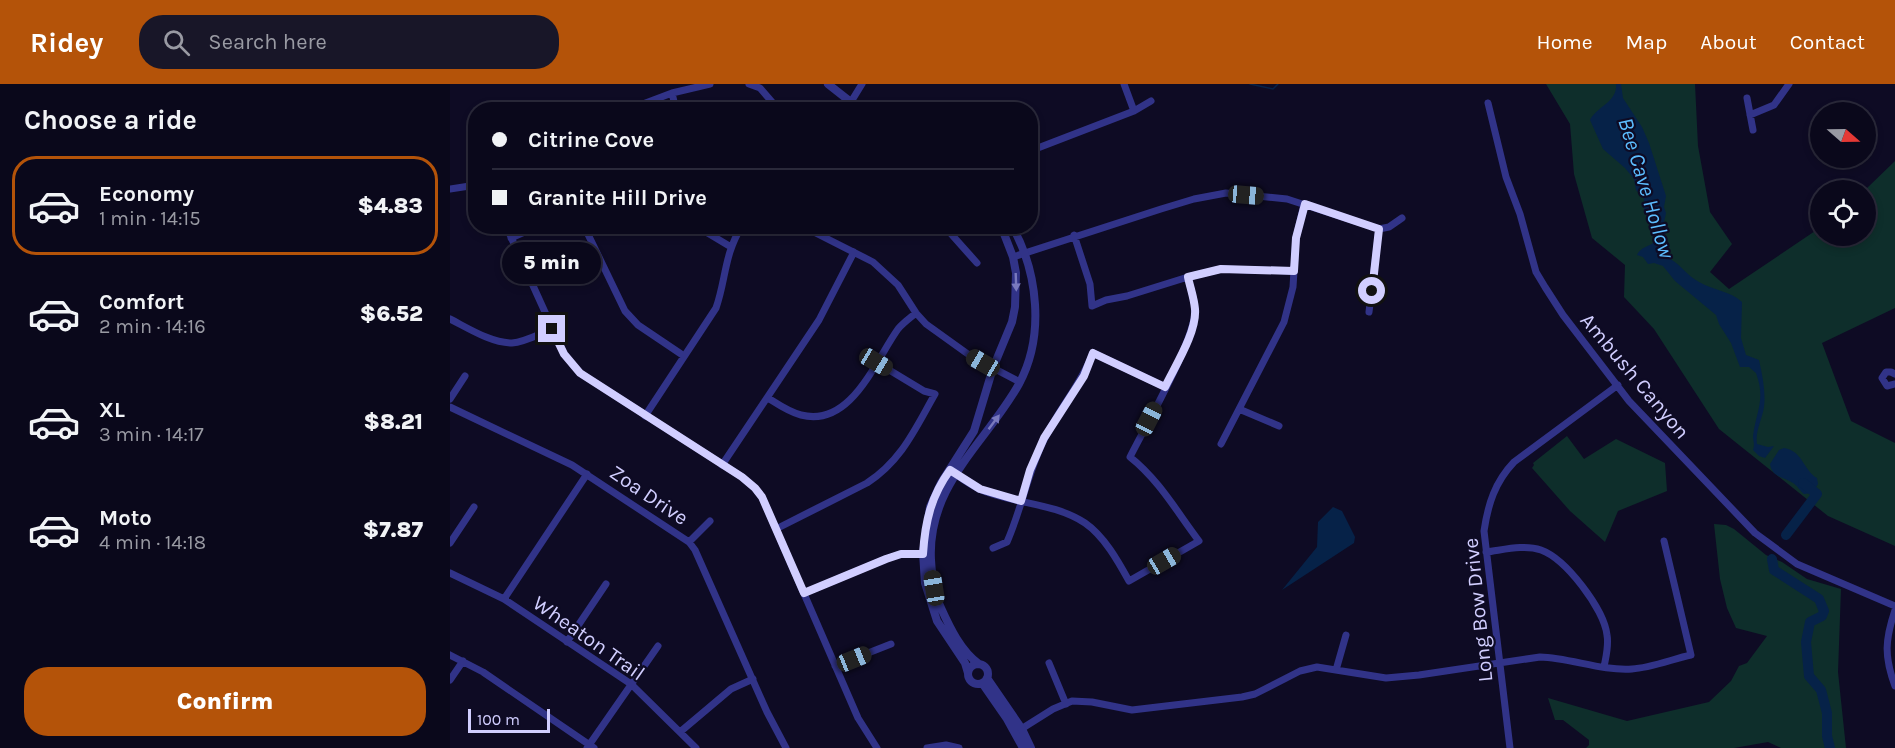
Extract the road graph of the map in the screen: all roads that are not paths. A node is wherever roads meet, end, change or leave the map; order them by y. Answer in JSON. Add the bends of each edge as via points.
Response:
{"nodes":[{"id":1,"x":710,"y":84,"type":"edge"},
{"id":2,"x":749,"y":84,"type":"edge"},
{"id":3,"x":828,"y":84,"type":"edge"},
{"id":4,"x":862,"y":84,"type":"edge"},
{"id":5,"x":1124,"y":84,"type":"edge"},
{"id":6,"x":1789,"y":84,"type":"edge"},
{"id":7,"x":672,"y":93,"type":"junction"},
{"id":8,"x":1747,"y":98,"type":"dead end"},
{"id":9,"x":1151,"y":101,"type":"dead end"},
{"id":10,"x":648,"y":102,"type":"edge"},
{"id":11,"x":674,"y":102,"type":"edge"},
{"id":12,"x":772,"y":102,"type":"edge"},
{"id":13,"x":844,"y":102,"type":"edge"},
{"id":14,"x":851,"y":102,"type":"edge"},
{"id":15,"x":1488,"y":103,"type":"dead end"},
{"id":16,"x":1134,"y":111,"type":"junction"},
{"id":17,"x":1750,"y":115,"type":"junction"},
{"id":18,"x":1753,"y":130,"type":"dead end"},
{"id":19,"x":1038,"y":148,"type":"edge"},
{"id":20,"x":468,"y":186,"type":"edge"},
{"id":21,"x":450,"y":189,"type":"edge"},
{"id":22,"x":1305,"y":204,"type":"junction"},
{"id":23,"x":1402,"y":218,"type":"dead end"},
{"id":24,"x":1379,"y":229,"type":"junction"},
{"id":25,"x":509,"y":234,"type":"edge"},
{"id":26,"x":520,"y":234,"type":"edge"},
{"id":27,"x":588,"y":234,"type":"edge"},
{"id":28,"x":709,"y":234,"type":"edge"},
{"id":29,"x":738,"y":234,"type":"edge"},
{"id":30,"x":817,"y":234,"type":"edge"},
{"id":31,"x":951,"y":234,"type":"edge"},
{"id":32,"x":1004,"y":234,"type":"edge"},
{"id":33,"x":1016,"y":234,"type":"edge"},
{"id":34,"x":1074,"y":236,"type":"junction"},
{"id":35,"x":511,"y":238,"type":"junction"},
{"id":36,"x":731,"y":247,"type":"junction"},
{"id":37,"x":854,"y":252,"type":"junction"},
{"id":38,"x":1026,"y":253,"type":"junction"},
{"id":39,"x":1013,"y":257,"type":"junction"},
{"id":40,"x":977,"y":263,"type":"dead end"},
{"id":41,"x":1294,"y":271,"type":"junction"},
{"id":42,"x":1188,"y":277,"type":"junction"},
{"id":43,"x":1369,"y":312,"type":"dead end"},
{"id":44,"x":916,"y":313,"type":"junction"},
{"id":45,"x":450,"y":319,"type":"edge"},
{"id":46,"x":552,"y":329,"type":"junction"},
{"id":47,"x":684,"y":356,"type":"junction"},
{"id":48,"x":876,"y":362,"type":"junction"},
{"id":49,"x":993,"y":368,"type":"junction"},
{"id":50,"x":1895,"y":374,"type":"edge"},
{"id":51,"x":465,"y":376,"type":"dead end"},
{"id":52,"x":1020,"y":382,"type":"junction"},
{"id":53,"x":1895,"y":384,"type":"edge"},
{"id":54,"x":1618,"y":385,"type":"junction"},
{"id":55,"x":1165,"y":387,"type":"junction"},
{"id":56,"x":768,"y":398,"type":"junction"},
{"id":57,"x":450,"y":399,"type":"edge"},
{"id":58,"x":450,"y":407,"type":"edge"},
{"id":59,"x":1239,"y":409,"type":"junction"},
{"id":60,"x":645,"y":416,"type":"junction"},
{"id":61,"x":1279,"y":426,"type":"dead end"},
{"id":62,"x":1221,"y":444,"type":"dead end"},
{"id":63,"x":722,"y":465,"type":"junction"},
{"id":64,"x":952,"y":472,"type":"junction"},
{"id":65,"x":587,"y":474,"type":"junction"},
{"id":66,"x":1021,"y":501,"type":"junction"},
{"id":67,"x":474,"y":507,"type":"dead end"},
{"id":68,"x":710,"y":521,"type":"dead end"},
{"id":69,"x":776,"y":529,"type":"junction"},
{"id":70,"x":689,"y":542,"type":"junction"},
{"id":71,"x":1664,"y":542,"type":"dead end"},
{"id":72,"x":450,"y":543,"type":"edge"},
{"id":73,"x":993,"y":548,"type":"dead end"},
{"id":74,"x":1486,"y":552,"type":"junction"},
{"id":75,"x":927,"y":554,"type":"junction"},
{"id":76,"x":450,"y":573,"type":"edge"},
{"id":77,"x":606,"y":584,"type":"dead end"},
{"id":78,"x":804,"y":593,"type":"junction"},
{"id":79,"x":504,"y":599,"type":"junction"},
{"id":80,"x":1895,"y":608,"type":"edge"},
{"id":81,"x":1346,"y":635,"type":"dead end"},
{"id":82,"x":567,"y":642,"type":"junction"},
{"id":83,"x":891,"y":644,"type":"dead end"},
{"id":84,"x":658,"y":646,"type":"dead end"},
{"id":85,"x":450,"y":655,"type":"edge"},
{"id":86,"x":463,"y":661,"type":"junction"},
{"id":87,"x":1049,"y":663,"type":"dead end"},
{"id":88,"x":1500,"y":663,"type":"junction"},
{"id":89,"x":979,"y":664,"type":"junction"},
{"id":90,"x":835,"y":666,"type":"junction"},
{"id":91,"x":1604,"y":667,"type":"junction"},
{"id":92,"x":1336,"y":670,"type":"junction"},
{"id":93,"x":968,"y":673,"type":"junction"},
{"id":94,"x":753,"y":679,"type":"junction"},
{"id":95,"x":450,"y":680,"type":"edge"},
{"id":96,"x":985,"y":681,"type":"junction"},
{"id":97,"x":631,"y":684,"type":"junction"},
{"id":98,"x":1895,"y":686,"type":"edge"},
{"id":99,"x":1066,"y":704,"type":"junction"},
{"id":100,"x":1019,"y":731,"type":"junction"},
{"id":101,"x":681,"y":732,"type":"junction"},
{"id":102,"x":590,"y":747,"type":"edge"},
{"id":103,"x":696,"y":748,"type":"edge"},
{"id":104,"x":786,"y":748,"type":"edge"},
{"id":105,"x":877,"y":748,"type":"edge"},
{"id":106,"x":927,"y":748,"type":"edge"},
{"id":107,"x":959,"y":748,"type":"edge"},
{"id":108,"x":1023,"y":748,"type":"edge"},
{"id":109,"x":1031,"y":748,"type":"edge"},
{"id":110,"x":1510,"y":748,"type":"edge"}],
"edges":[{"from":1,"to":7,"type":"street"},
{"from":2,"to":12,"type":"street","via":[[760,88]]},
{"from":3,"to":13,"type":"street"},
{"from":4,"to":14,"type":"street"},
{"from":5,"to":16,"type":"street"},
{"from":6,"to":17,"type":"street","via":[[1774,105]]},
{"from":7,"to":10,"type":"street"},
{"from":7,"to":11,"type":"street"},
{"from":8,"to":17,"type":"street"},
{"from":9,"to":16,"type":"street"},
{"from":15,"to":54,"type":"street","name":"Ambush Canyon","via":[[1536,272],[1563,315]]},
{"from":16,"to":19,"type":"street"},
{"from":17,"to":18,"type":"street"},
{"from":20,"to":21,"type":"street"},
{"from":22,"to":24,"type":"street"},
{"from":22,"to":34,"type":"street","via":[[1226,194],[1194,199]]},
{"from":22,"to":41,"type":"street","via":[[1296,238]]},
{"from":23,"to":24,"type":"street"},
{"from":24,"to":43,"type":"street"},
{"from":25,"to":35,"type":"street"},
{"from":26,"to":35,"type":"street"},
{"from":27,"to":47,"type":"street","via":[[625,312]]},
{"from":28,"to":36,"type":"street"},
{"from":29,"to":36,"type":"street"},
{"from":30,"to":37,"type":"street"},
{"from":31,"to":40,"type":"street"},
{"from":32,"to":39,"type":"street"},
{"from":33,"to":38,"type":"street"},
{"from":34,"to":38,"type":"street"},
{"from":34,"to":42,"type":"street","via":[[1090,284],[1092,306]]},
{"from":35,"to":46,"type":"street"},
{"from":36,"to":47,"type":"street","via":[[716,308]]},
{"from":37,"to":44,"type":"street","via":[[873,262],[898,285]]},
{"from":37,"to":56,"type":"street","via":[[819,320]]},
{"from":38,"to":39,"type":"street"},
{"from":38,"to":52,"type":"street","via":[[1035,320]]},
{"from":39,"to":49,"type":"street","one_way":true,"via":[[1015,307]]},
{"from":41,"to":42,"type":"street","via":[[1221,269]]},
{"from":41,"to":59,"type":"street","via":[[1284,322]]},
{"from":42,"to":55,"type":"street","via":[[1195,309],[1193,325]]},
{"from":44,"to":48,"type":"street","via":[[900,326]]},
{"from":44,"to":49,"type":"street","via":[[945,338]]},
{"from":45,"to":46,"type":"street","via":[[503,342],[522,341]]},
{"from":46,"to":60,"type":"street","via":[[571,365]]},
{"from":47,"to":60,"type":"street"},
{"from":48,"to":56,"type":"street","via":[[855,394],[831,414],[803,416]]},
{"from":48,"to":69,"type":"street","via":[[935,394],[900,455],[867,483]]},
{"from":49,"to":52,"type":"street"},
{"from":49,"to":64,"type":"street","via":[[974,431]]},
{"from":50,"to":53,"type":"street","via":[[1886,372],[1882,378],[1887,386]]},
{"from":51,"to":57,"type":"street"},
{"from":64,"to":52,"type":"street","one_way":true,"via":[[1003,411]]},
{"from":54,"to":74,"type":"street","name":"Long Bow Drive","via":[[1505,472],[1490,499],[1484,531]]},
{"from":54,"to":80,"type":"street","name":"Ambush Canyon","via":[[1669,446],[1755,533],[1797,564]]},
{"from":55,"to":66,"type":"street","via":[[1093,353],[1084,376],[1044,438]]},
{"from":55,"to":66,"type":"street","via":[[1130,457],[1143,467],[1199,541],[1129,581],[1118,561],[1085,523],[1056,509]]},
{"from":56,"to":63,"type":"street"},
{"from":58,"to":65,"type":"street","name":"Zoa Drive"},
{"from":59,"to":61,"type":"street"},
{"from":59,"to":62,"type":"street"},
{"from":60,"to":63,"type":"street"},
{"from":63,"to":69,"type":"street","via":[[755,488]]},
{"from":64,"to":66,"type":"street","via":[[980,489]]},
{"from":64,"to":75,"type":"street","via":[[941,483],[930,507]]},
{"from":65,"to":70,"type":"street","name":"Zoa Drive"},
{"from":65,"to":79,"type":"street"},
{"from":66,"to":73,"type":"street","via":[[1007,542]]},
{"from":67,"to":72,"type":"street"},
{"from":68,"to":70,"type":"street"},
{"from":69,"to":78,"type":"street"},
{"from":70,"to":94,"type":"street","name":"Zoa Drive"},
{"from":71,"to":91,"type":"street","via":[[1691,655],[1640,668]]},
{"from":74,"to":88,"type":"street","name":"Long Bow Drive"},
{"from":74,"to":91,"type":"street","via":[[1526,548],[1541,550],[1558,561],[1595,604],[1604,622],[1608,648]]},
{"from":75,"to":78,"type":"street","via":[[901,554]]},
{"from":75,"to":89,"type":"street","via":[[938,602],[958,640]]},
{"from":75,"to":93,"type":"street","via":[[926,583],[938,621]]},
{"from":76,"to":79,"type":"street","name":"Wheaton Trail"},
{"from":77,"to":82,"type":"street"},
{"from":78,"to":90,"type":"street"},
{"from":79,"to":82,"type":"street","name":"Wheaton Trail"},
{"from":80,"to":98,"type":"street","via":[[1885,649]]},
{"from":81,"to":92,"type":"street"},
{"from":82,"to":97,"type":"street","name":"Wheaton Trail"},
{"from":83,"to":90,"type":"street"},
{"from":84,"to":97,"type":"street"},
{"from":85,"to":86,"type":"street"},
{"from":86,"to":95,"type":"street"},
{"from":86,"to":102,"type":"street"},
{"from":87,"to":99,"type":"street"},
{"from":88,"to":91,"type":"street","via":[[1540,657]]},
{"from":88,"to":92,"type":"street","via":[[1386,678]]},
{"from":88,"to":110,"type":"street","name":"Long Bow Drive"},
{"from":89,"to":93,"type":"street"},
{"from":89,"to":96,"type":"street","via":[[987,669]]},
{"from":90,"to":105,"type":"street","via":[[858,718]]},
{"from":92,"to":99,"type":"street","via":[[1317,667],[1300,671],[1255,694],[1177,705],[1132,710],[1092,702]]},
{"from":93,"to":96,"type":"street","via":[[972,682]]},
{"from":94,"to":101,"type":"street","via":[[731,689]]},
{"from":94,"to":104,"type":"street","name":"Zoa Drive"},
{"from":96,"to":100,"type":"street"},
{"from":97,"to":101,"type":"street","name":"Wheaton Trail"},
{"from":97,"to":102,"type":"street"},
{"from":99,"to":100,"type":"street"},
{"from":100,"to":108,"type":"street"},
{"from":100,"to":109,"type":"street"},
{"from":101,"to":103,"type":"street","name":"Wheaton Trail"},
{"from":106,"to":107,"type":"street"}]}
